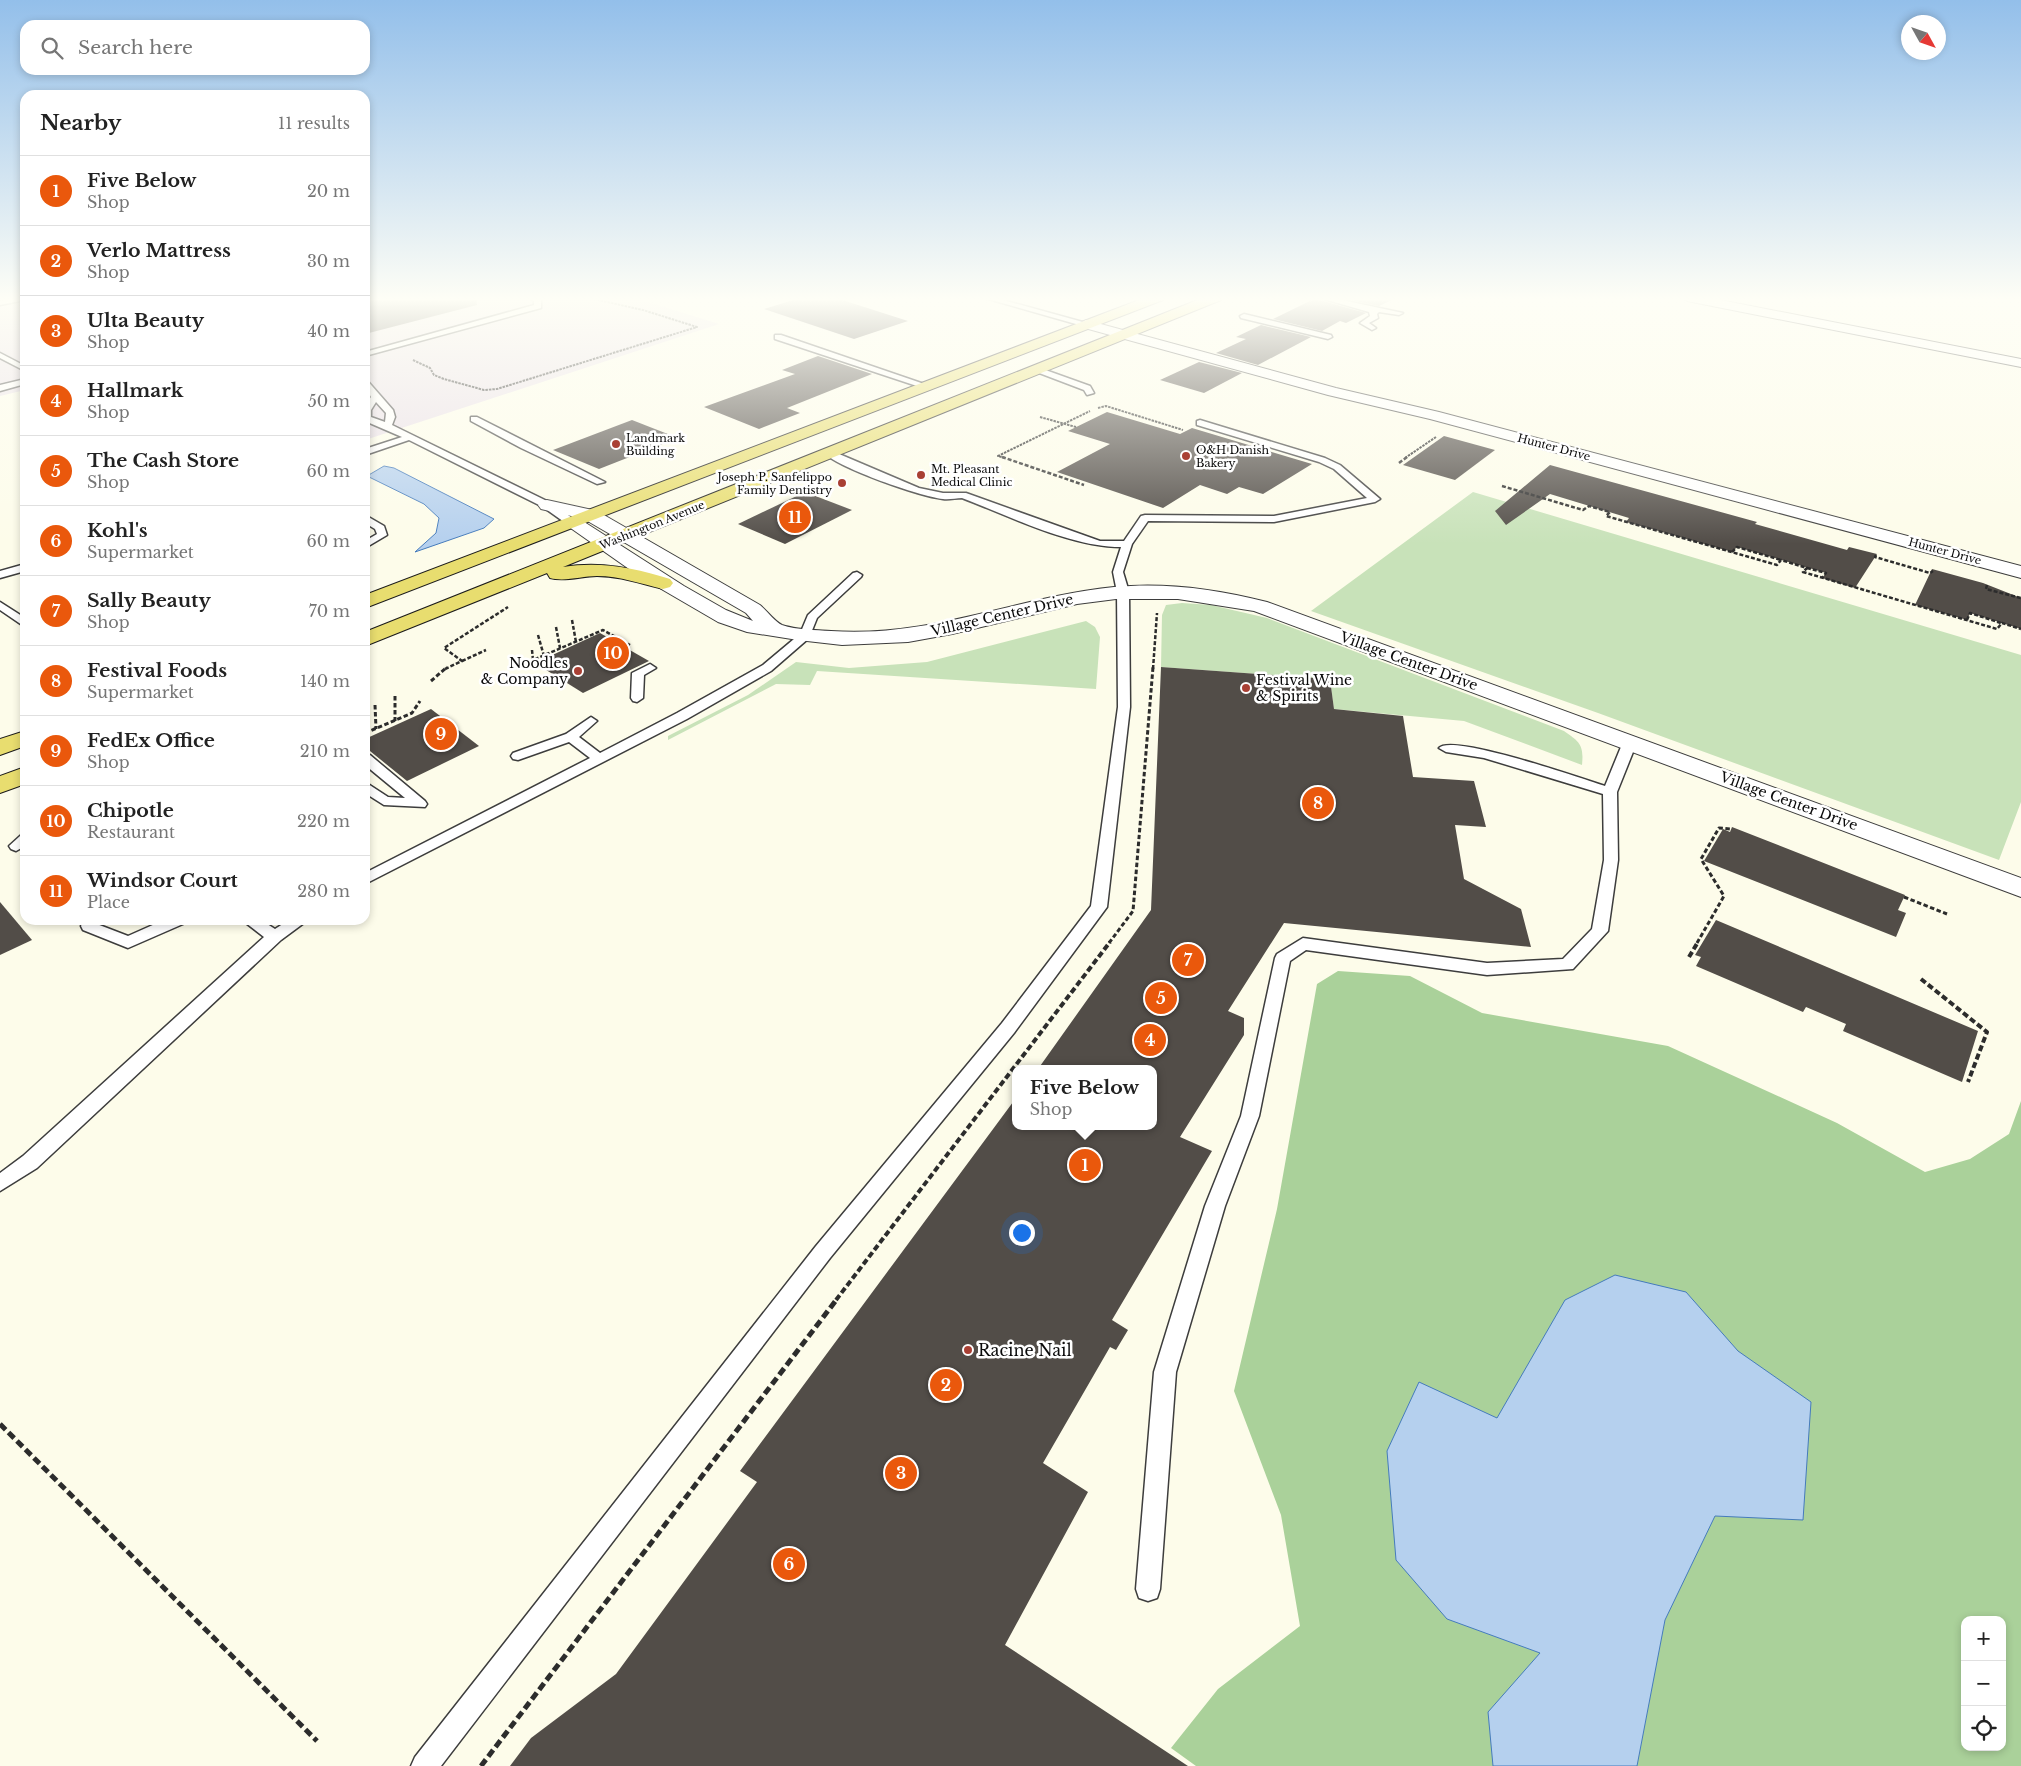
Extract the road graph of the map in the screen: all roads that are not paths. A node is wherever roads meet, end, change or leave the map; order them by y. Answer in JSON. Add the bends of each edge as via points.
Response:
{"nodes":[{"id":1,"x":906,"y":379,"type":"edge"},
{"id":2,"x":943,"y":379,"type":"edge"},
{"id":3,"x":1011,"y":379,"type":"edge"},
{"id":4,"x":1064,"y":379,"type":"edge"},
{"id":5,"x":1287,"y":379,"type":"edge"},
{"id":6,"x":20,"y":382,"type":"edge"},
{"id":7,"x":926,"y":386,"type":"junction"},
{"id":8,"x":0,"y":388,"type":"edge"},
{"id":9,"x":370,"y":388,"type":"edge"},
{"id":10,"x":1090,"y":393,"type":"dead end"},
{"id":11,"x":376,"y":397,"type":"junction"},
{"id":12,"x":370,"y":404,"type":"edge"},
{"id":13,"x":474,"y":419,"type":"dead end"},
{"id":14,"x":370,"y":420,"type":"edge"},
{"id":15,"x":1200,"y":423,"type":"dead end"},
{"id":16,"x":387,"y":426,"type":"junction"},
{"id":17,"x":797,"y":436,"type":"junction"},
{"id":18,"x":410,"y":437,"type":"junction"},
{"id":19,"x":370,"y":450,"type":"edge"},
{"id":20,"x":829,"y":453,"type":"junction"},
{"id":21,"x":600,"y":482,"type":"dead end"},
{"id":22,"x":547,"y":505,"type":"joint"},
{"id":23,"x":370,"y":521,"type":"edge"},
{"id":24,"x":582,"y":522,"type":"junction"},
{"id":25,"x":614,"y":536,"type":"junction"},
{"id":26,"x":370,"y":542,"type":"edge"},
{"id":27,"x":1127,"y":544,"type":"junction"},
{"id":28,"x":20,"y":569,"type":"edge"},
{"id":29,"x":2021,"y":572,"type":"edge"},
{"id":30,"x":857,"y":575,"type":"dead end"},
{"id":31,"x":0,"y":576,"type":"edge"},
{"id":32,"x":664,"y":583,"type":"junction"},
{"id":33,"x":1122,"y":592,"type":"junction"},
{"id":34,"x":370,"y":600,"type":"edge"},
{"id":35,"x":0,"y":605,"type":"edge"},
{"id":36,"x":20,"y":620,"type":"edge"},
{"id":37,"x":370,"y":626,"type":"edge"},
{"id":38,"x":773,"y":629,"type":"junction"},
{"id":39,"x":805,"y":636,"type":"junction"},
{"id":40,"x":370,"y":638,"type":"edge"},
{"id":41,"x":370,"y":647,"type":"edge"},
{"id":42,"x":650,"y":668,"type":"dead end"},
{"id":43,"x":637,"y":698,"type":"dead end"},
{"id":44,"x":591,"y":721,"type":"dead end"},
{"id":45,"x":571,"y":737,"type":"junction"},
{"id":46,"x":20,"y":740,"type":"edge"},
{"id":47,"x":1630,"y":742,"type":"junction"},
{"id":48,"x":0,"y":748,"type":"edge"},
{"id":49,"x":1446,"y":748,"type":"dead end"},
{"id":50,"x":518,"y":756,"type":"dead end"},
{"id":51,"x":599,"y":759,"type":"junction"},
{"id":52,"x":370,"y":762,"type":"edge"},
{"id":53,"x":20,"y":777,"type":"edge"},
{"id":54,"x":0,"y":785,"type":"edge"},
{"id":55,"x":370,"y":790,"type":"edge"},
{"id":56,"x":1610,"y":792,"type":"junction"},
{"id":57,"x":370,"y":876,"type":"edge"},
{"id":58,"x":2021,"y":888,"type":"edge"},
{"id":59,"x":167,"y":925,"type":"edge"},
{"id":60,"x":258,"y":925,"type":"edge"},
{"id":61,"x":292,"y":925,"type":"edge"},
{"id":62,"x":89,"y":926,"type":"dead end"},
{"id":63,"x":275,"y":936,"type":"junction"},
{"id":64,"x":0,"y":1183,"type":"edge"},
{"id":65,"x":1148,"y":1589,"type":"dead end"},
{"id":66,"x":424,"y":1766,"type":"edge"}],
"edges":[{"from":1,"to":7,"type":"lane"},
{"from":2,"to":7,"type":"main road"},
{"from":3,"to":20,"type":"main road","name":"Washington Avenue"},
{"from":4,"to":10,"type":"lane","via":[[1087,388]]},
{"from":5,"to":29,"type":"street","name":"Hunter Drive","via":[[1442,417]]},
{"from":6,"to":8,"type":"lane"},
{"from":7,"to":17,"type":"main road"},
{"from":9,"to":11,"type":"lane"},
{"from":11,"to":12,"type":"lane"},
{"from":11,"to":16,"type":"lane","via":[[391,411],[392,417]]},
{"from":13,"to":21,"type":"lane"},
{"from":14,"to":16,"type":"lane"},
{"from":15,"to":27,"type":"lane","via":[[1322,460],[1337,467],[1375,499],[1274,519],[1145,518]]},
{"from":16,"to":18,"type":"lane"},
{"from":17,"to":24,"type":"main road"},
{"from":17,"to":25,"type":"main road","via":[[776,457],[632,514]]},
{"from":18,"to":19,"type":"lane"},
{"from":18,"to":22,"type":"lane"},
{"from":20,"to":25,"type":"main road","name":"Washington Avenue"},
{"from":20,"to":27,"type":"lane","via":[[922,491],[945,497],[963,495],[1100,544]]},
{"from":22,"to":24,"type":"street","name":"Village Center Drive"},
{"from":23,"to":26,"type":"lane","via":[[380,528],[382,534]]},
{"from":24,"to":25,"type":"street","name":"Village Center Drive"},
{"from":24,"to":34,"type":"main road"},
{"from":24,"to":37,"type":"main road","via":[[569,541],[446,590]]},
{"from":25,"to":32,"type":"street","name":"Village Center Drive"},
{"from":25,"to":38,"type":"street","name":"Village Center Drive","via":[[753,609]]},
{"from":25,"to":40,"type":"main road","name":"Washington Avenue"},
{"from":27,"to":33,"type":"lane","via":[[1118,572]]},
{"from":28,"to":31,"type":"lane"},
{"from":30,"to":39,"type":"lane","via":[[812,617]]},
{"from":32,"to":38,"type":"street","name":"Village Center Drive","via":[[747,626]]},
{"from":32,"to":41,"type":"main road","via":[[605,569],[543,577]]},
{"from":33,"to":39,"type":"street","name":"Village Center Drive","via":[[1070,600],[910,636],[866,639]]},
{"from":33,"to":47,"type":"street","name":"Village Center Drive","via":[[1196,594],[1260,606]]},
{"from":33,"to":66,"type":"lane","via":[[1124,707],[1099,907],[1008,1028],[823,1252]]},
{"from":35,"to":36,"type":"lane"},
{"from":38,"to":39,"type":"street","name":"Village Center Drive"},
{"from":39,"to":51,"type":"lane","via":[[767,668]]},
{"from":42,"to":43,"type":"lane","via":[[638,673]]},
{"from":44,"to":45,"type":"lane"},
{"from":45,"to":50,"type":"lane"},
{"from":45,"to":51,"type":"lane"},
{"from":46,"to":48,"type":"main road"},
{"from":47,"to":56,"type":"lane"},
{"from":47,"to":58,"type":"street","name":"Village Center Drive"},
{"from":49,"to":56,"type":"lane","via":[[1486,754]]},
{"from":51,"to":57,"type":"lane"},
{"from":52,"to":55,"type":"lane","via":[[420,804],[384,801]]},
{"from":53,"to":54,"type":"main road"},
{"from":56,"to":65,"type":"lane","via":[[1611,860],[1600,931],[1567,966],[1487,969],[1303,944],[1283,958],[1250,1116],[1215,1206],[1165,1372]]},
{"from":59,"to":62,"type":"lane","via":[[128,942]]},
{"from":60,"to":63,"type":"lane"},
{"from":61,"to":63,"type":"lane"},
{"from":63,"to":64,"type":"lane","via":[[30,1162]]}]}
